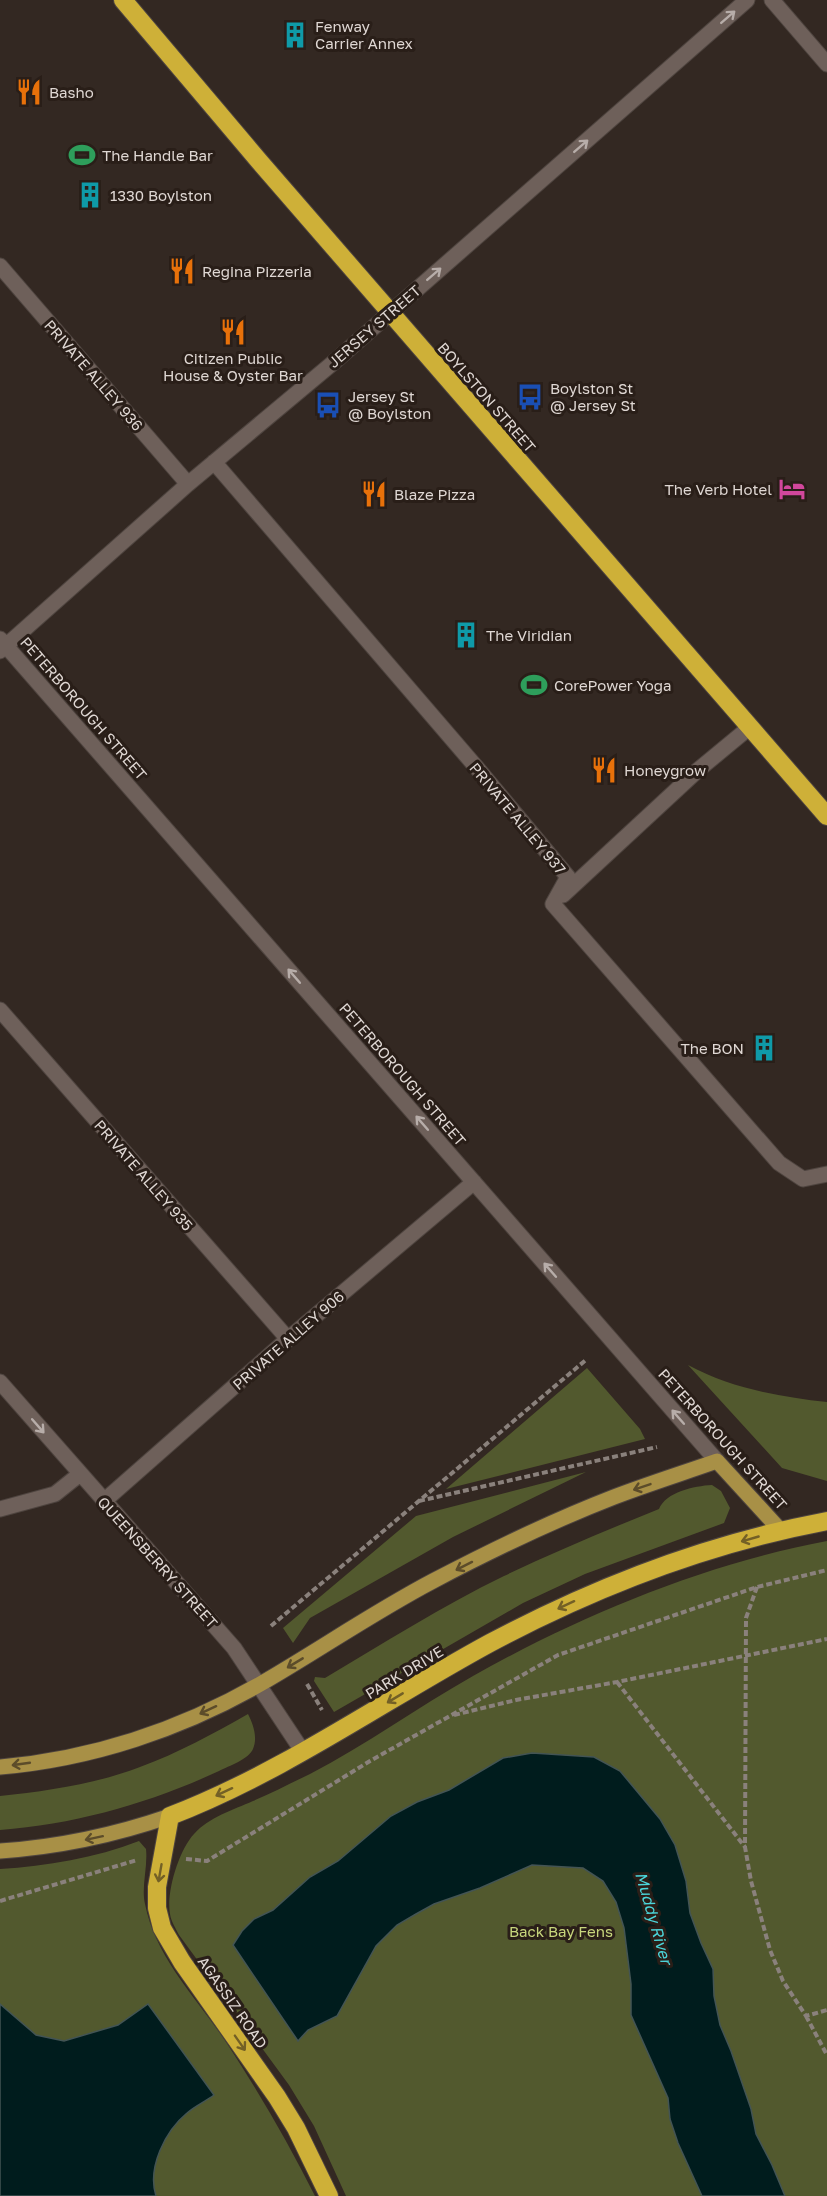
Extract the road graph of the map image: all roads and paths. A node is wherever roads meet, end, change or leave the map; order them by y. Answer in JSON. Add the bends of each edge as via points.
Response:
{"nodes":[{"id":1,"x":123,"y":0,"type":"edge"},
{"id":2,"x":747,"y":0,"type":"edge"},
{"id":3,"x":772,"y":0,"type":"edge"},
{"id":4,"x":827,"y":64,"type":"edge"},
{"id":5,"x":0,"y":266,"type":"edge"},
{"id":6,"x":390,"y":312,"type":"junction"},
{"id":7,"x":214,"y":462,"type":"junction"},
{"id":8,"x":188,"y":484,"type":"junction"},
{"id":9,"x":2,"y":646,"type":"edge"},
{"id":10,"x":750,"y":727,"type":"junction"},
{"id":11,"x":827,"y":816,"type":"edge"},
{"id":12,"x":553,"y":904,"type":"junction"},
{"id":13,"x":0,"y":1010,"type":"edge"},
{"id":14,"x":827,"y":1174,"type":"edge"},
{"id":15,"x":474,"y":1182,"type":"junction"},
{"id":16,"x":288,"y":1339,"type":"junction"},
{"id":17,"x":587,"y":1359,"type":"dead end"},
{"id":18,"x":0,"y":1382,"type":"edge"},
{"id":19,"x":657,"y":1447,"type":"dead end"},
{"id":20,"x":717,"y":1461,"type":"junction"},
{"id":21,"x":80,"y":1474,"type":"junction"},
{"id":22,"x":104,"y":1502,"type":"junction"},
{"id":23,"x":418,"y":1502,"type":"junction"},
{"id":24,"x":0,"y":1509,"type":"edge"},
{"id":25,"x":827,"y":1521,"type":"edge"},
{"id":26,"x":781,"y":1531,"type":"junction"},
{"id":27,"x":827,"y":1570,"type":"edge"},
{"id":28,"x":757,"y":1587,"type":"junction"},
{"id":29,"x":271,"y":1626,"type":"dead end"},
{"id":30,"x":827,"y":1639,"type":"edge"},
{"id":31,"x":747,"y":1655,"type":"junction"},
{"id":32,"x":303,"y":1679,"type":"dead end"},
{"id":33,"x":617,"y":1682,"type":"junction"},
{"id":34,"x":260,"y":1684,"type":"junction"},
{"id":35,"x":322,"y":1710,"type":"dead end"},
{"id":36,"x":447,"y":1717,"type":"junction"},
{"id":37,"x":303,"y":1752,"type":"junction"},
{"id":38,"x":0,"y":1767,"type":"edge"},
{"id":39,"x":170,"y":1816,"type":"junction"},
{"id":40,"x":745,"y":1847,"type":"junction"},
{"id":41,"x":0,"y":1851,"type":"edge"},
{"id":42,"x":145,"y":1857,"type":"dead end"},
{"id":43,"x":180,"y":1858,"type":"dead end"},
{"id":44,"x":0,"y":1902,"type":"edge"},
{"id":45,"x":827,"y":2010,"type":"edge"},
{"id":46,"x":806,"y":2016,"type":"junction"},
{"id":47,"x":827,"y":2055,"type":"edge"},
{"id":48,"x":329,"y":2196,"type":"edge"}],
"edges":[{"from":1,"to":6,"type":"highway","name":"BOYLSTON STREET"},
{"from":6,"to":2,"type":"street","name":"JERSEY STREET","one_way":true},
{"from":3,"to":4,"type":"street"},
{"from":5,"to":8,"type":"street","name":"PRIVATE ALLEY 936"},
{"from":6,"to":7,"type":"street","name":"JERSEY STREET"},
{"from":6,"to":10,"type":"highway","name":"BOYLSTON STREET"},
{"from":7,"to":8,"type":"street","name":"JERSEY STREET"},
{"from":7,"to":12,"type":"street","name":"PRIVATE ALLEY 937","via":[[567,877]]},
{"from":8,"to":9,"type":"street","name":"JERSEY STREET"},
{"from":15,"to":9,"type":"street","name":"PETERBOROUGH STREET","one_way":true},
{"from":10,"to":11,"type":"highway","name":"BOYLSTON STREET"},
{"from":10,"to":12,"type":"street"},
{"from":12,"to":14,"type":"street","via":[[779,1163],[803,1179]]},
{"from":13,"to":16,"type":"street","name":"PRIVATE ALLEY 935"},
{"from":15,"to":16,"type":"street","name":"PRIVATE ALLEY 906"},
{"from":20,"to":15,"type":"street","name":"PETERBOROUGH STREET","one_way":true},
{"from":16,"to":22,"type":"street","name":"PRIVATE ALLEY 906"},
{"from":17,"to":23,"type":"path"},
{"from":18,"to":21,"type":"street","name":"QUEENSBERRY STREET","one_way":true},
{"from":19,"to":23,"type":"path"},
{"from":20,"to":26,"type":"main road","name":"PETERBOROUGH STREET"},
{"from":20,"to":34,"type":"main road","one_way":true,"via":[[615,1497],[522,1536],[431,1582]]},
{"from":21,"to":22,"type":"street","name":"QUEENSBERRY STREET"},
{"from":21,"to":24,"type":"street","via":[[55,1494]]},
{"from":22,"to":34,"type":"street","name":"QUEENSBERRY STREET","via":[[234,1648]]},
{"from":23,"to":29,"type":"path"},
{"from":25,"to":26,"type":"highway","name":"PARK DRIVE"},
{"from":26,"to":37,"type":"highway","name":"PARK DRIVE","one_way":true,"via":[[665,1566],[575,1601],[481,1648]]},
{"from":27,"to":28,"type":"path"},
{"from":28,"to":31,"type":"path","via":[[746,1618]]},
{"from":28,"to":36,"type":"path","via":[[558,1655]]},
{"from":30,"to":31,"type":"path"},
{"from":31,"to":33,"type":"path"},
{"from":31,"to":40,"type":"path"},
{"from":32,"to":35,"type":"path"},
{"from":33,"to":36,"type":"path"},
{"from":33,"to":40,"type":"path"},
{"from":34,"to":37,"type":"street","name":"QUEENSBERRY STREET"},
{"from":34,"to":38,"type":"main road","one_way":true,"via":[[142,1738],[68,1758]]},
{"from":36,"to":43,"type":"path","via":[[207,1862]]},
{"from":37,"to":39,"type":"highway","name":"PARK DRIVE","one_way":true},
{"from":39,"to":41,"type":"main road","name":"PARK DRIVE","one_way":true,"via":[[93,1838]]},
{"from":39,"to":48,"type":"highway","name":"AGASSIZ ROAD","one_way":true,"via":[[158,1887],[157,1908],[162,1928],[278,2097]]},
{"from":40,"to":46,"type":"path","via":[[770,1950],[783,1981]]},
{"from":42,"to":44,"type":"path"},
{"from":45,"to":46,"type":"path"},
{"from":46,"to":47,"type":"path"}]}
